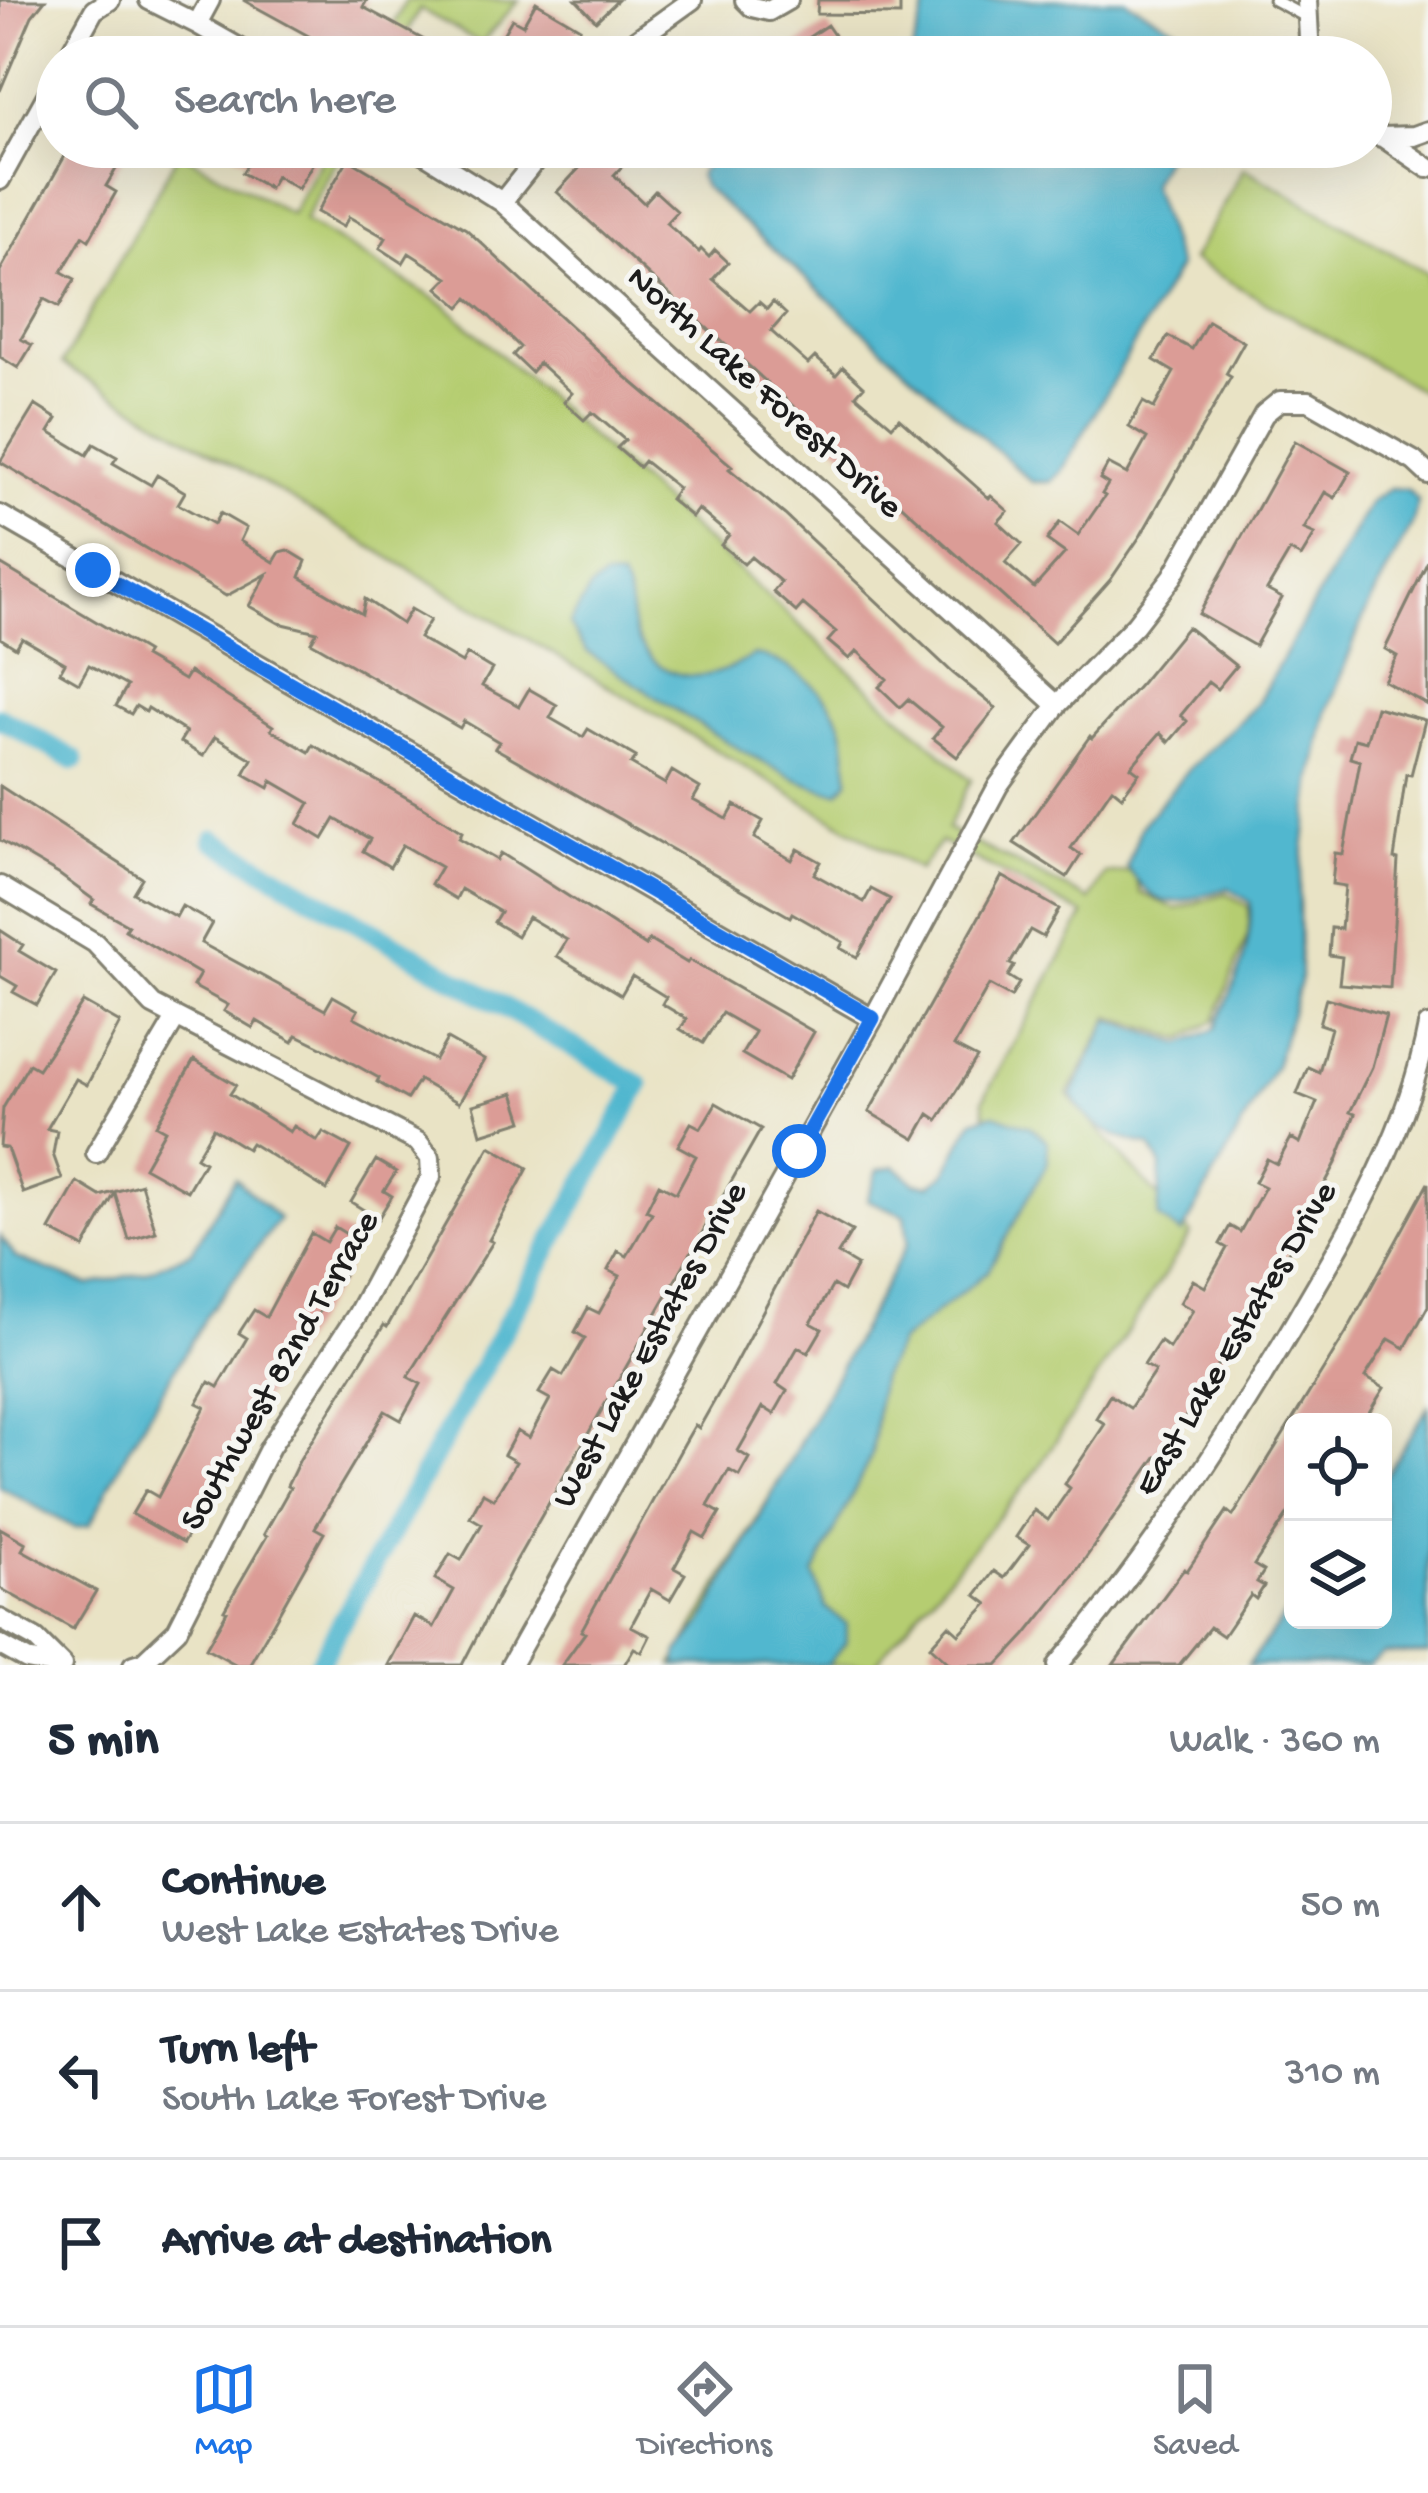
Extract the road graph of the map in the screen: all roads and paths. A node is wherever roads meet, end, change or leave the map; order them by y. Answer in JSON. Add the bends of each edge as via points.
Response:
{"nodes":[{"id":1,"x":110,"y":0,"type":"edge"},
{"id":2,"x":149,"y":0,"type":"edge"},
{"id":3,"x":210,"y":0,"type":"edge"},
{"id":4,"x":692,"y":0,"type":"edge"},
{"id":5,"x":746,"y":0,"type":"edge"},
{"id":6,"x":788,"y":0,"type":"edge"},
{"id":7,"x":1274,"y":0,"type":"edge"},
{"id":8,"x":1307,"y":9,"type":"edge"},
{"id":9,"x":197,"y":24,"type":"junction"},
{"id":10,"x":80,"y":36,"type":"edge"},
{"id":11,"x":218,"y":36,"type":"edge"},
{"id":12,"x":642,"y":36,"type":"edge"},
{"id":13,"x":36,"y":115,"type":"edge"},
{"id":14,"x":1428,"y":130,"type":"edge"},
{"id":15,"x":1392,"y":134,"type":"edge"},
{"id":16,"x":1392,"y":144,"type":"edge"},
{"id":17,"x":448,"y":168,"type":"edge"},
{"id":18,"x":529,"y":168,"type":"edge"},
{"id":19,"x":1428,"y":168,"type":"edge"},
{"id":20,"x":0,"y":179,"type":"edge"},
{"id":21,"x":502,"y":202,"type":"junction"},
{"id":22,"x":1428,"y":474,"type":"edge"},
{"id":23,"x":0,"y":515,"type":"edge"},
{"id":24,"x":1058,"y":705,"type":"junction"},
{"id":25,"x":0,"y":886,"type":"edge"},
{"id":26,"x":176,"y":1018,"type":"junction"},
{"id":27,"x":873,"y":1018,"type":"junction"},
{"id":28,"x":1428,"y":1025,"type":"edge"},
{"id":29,"x":96,"y":1153,"type":"dead end"},
{"id":30,"x":0,"y":1619,"type":"edge"},
{"id":31,"x":0,"y":1645,"type":"edge"},
{"id":32,"x":140,"y":1664,"type":"edge"},
{"id":33,"x":58,"y":1665,"type":"edge"},
{"id":34,"x":511,"y":1665,"type":"edge"},
{"id":35,"x":1058,"y":1665,"type":"edge"}],
"edges":[{"from":1,"to":10,"type":"street"},
{"from":2,"to":9,"type":"street"},
{"from":3,"to":9,"type":"street"},
{"from":4,"to":12,"type":"street"},
{"from":5,"to":6,"type":"street","via":[[769,11]]},
{"from":7,"to":8,"type":"lane"},
{"from":9,"to":11,"type":"street"},
{"from":13,"to":20,"type":"street"},
{"from":14,"to":15,"type":"street"},
{"from":16,"to":19,"type":"street"},
{"from":17,"to":21,"type":"street","name":"North Lake Forest Drive"},
{"from":18,"to":21,"type":"street"},
{"from":21,"to":24,"type":"street","name":"North Lake Forest Drive"},
{"from":22,"to":24,"type":"street","name":"West Lake Estates Drive","via":[[1309,401],[1280,400],[1264,414],[1173,576]]},
{"from":23,"to":27,"type":"street"},
{"from":24,"to":27,"type":"street","name":"West Lake Estates Drive","via":[[998,786]]},
{"from":25,"to":26,"type":"street","via":[[95,943],[153,1005]]},
{"from":26,"to":29,"type":"street"},
{"from":26,"to":32,"type":"street","name":"Southwest 82nd Terrace","via":[[418,1142],[430,1158],[430,1177],[270,1448],[177,1630]]},
{"from":27,"to":34,"type":"street","name":"West Lake Estates Drive"},
{"from":28,"to":35,"type":"street","name":"East Lake Estates Drive","via":[[1399,1130],[1337,1250],[1176,1509]]},
{"from":30,"to":33,"type":"street","via":[[36,1639]]},
{"from":31,"to":33,"type":"street"}]}
